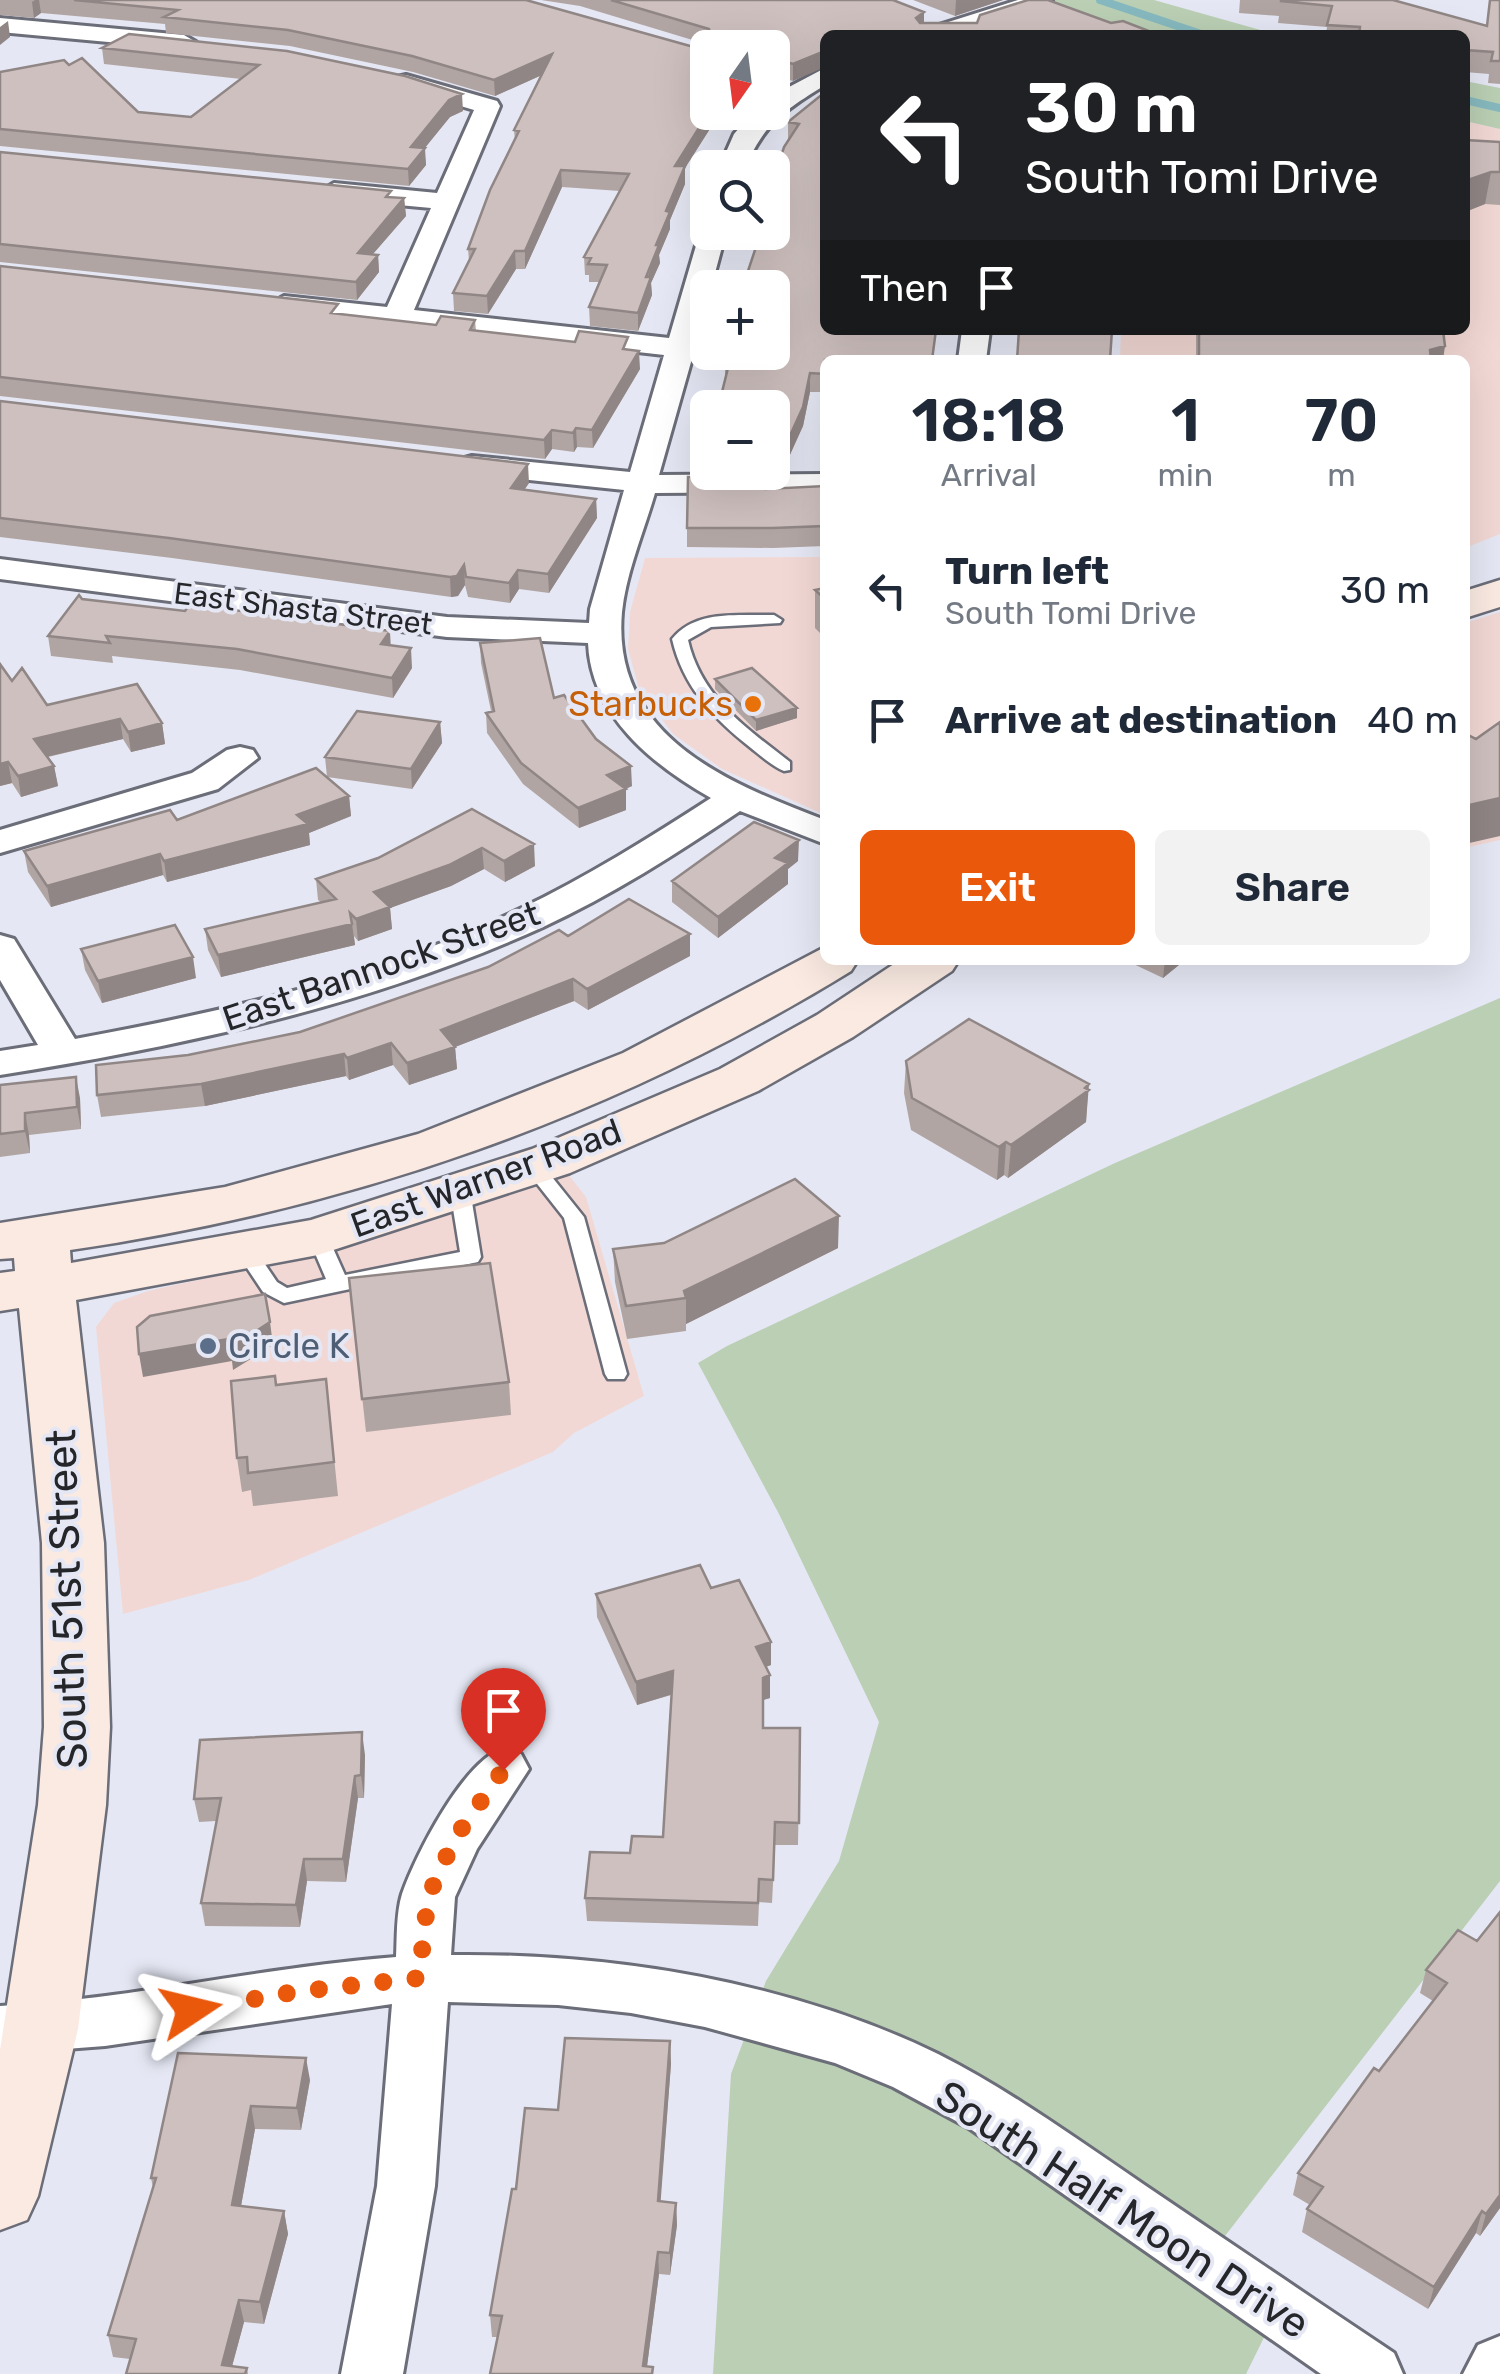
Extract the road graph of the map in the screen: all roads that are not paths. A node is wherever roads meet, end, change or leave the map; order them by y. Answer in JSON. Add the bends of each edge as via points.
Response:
{"nodes":[{"id":1,"x":1041,"y":0,"type":"edge"},
{"id":2,"x":918,"y":14,"type":"edge"},
{"id":3,"x":0,"y":24,"type":"edge"},
{"id":4,"x":949,"y":30,"type":"edge"},
{"id":5,"x":958,"y":30,"type":"edge"},
{"id":6,"x":80,"y":32,"type":"junction"},
{"id":7,"x":202,"y":44,"type":"edge"},
{"id":8,"x":48,"y":58,"type":"edge"},
{"id":9,"x":374,"y":74,"type":"edge"},
{"id":10,"x":820,"y":76,"type":"edge"},
{"id":11,"x":790,"y":85,"type":"edge"},
{"id":12,"x":310,"y":188,"type":"edge"},
{"id":13,"x":446,"y":202,"type":"junction"},
{"id":14,"x":708,"y":250,"type":"edge"},
{"id":15,"x":258,"y":302,"type":"edge"},
{"id":16,"x":398,"y":317,"type":"junction"},
{"id":17,"x":681,"y":348,"type":"junction"},
{"id":18,"x":435,"y":460,"type":"edge"},
{"id":19,"x":639,"y":483,"type":"junction"},
{"id":20,"x":820,"y":483,"type":"edge"},
{"id":21,"x":1500,"y":557,"type":"edge"},
{"id":22,"x":1470,"y":564,"type":"edge"},
{"id":23,"x":0,"y":570,"type":"edge"},
{"id":24,"x":1500,"y":593,"type":"edge"},
{"id":25,"x":1470,"y":603,"type":"edge"},
{"id":26,"x":774,"y":620,"type":"dead end"},
{"id":27,"x":606,"y":634,"type":"junction"},
{"id":28,"x":240,"y":758,"type":"dead end"},
{"id":29,"x":784,"y":766,"type":"dead end"},
{"id":30,"x":735,"y":798,"type":"junction"},
{"id":31,"x":820,"y":831,"type":"edge"},
{"id":32,"x":0,"y":842,"type":"edge"},
{"id":33,"x":0,"y":946,"type":"edge"},
{"id":34,"x":824,"y":965,"type":"edge"},
{"id":35,"x":926,"y":965,"type":"edge"},
{"id":36,"x":64,"y":1054,"type":"junction"},
{"id":37,"x":0,"y":1063,"type":"edge"},
{"id":38,"x":534,"y":1166,"type":"junction"},
{"id":39,"x":22,"y":1264,"type":"edge"},
{"id":40,"x":616,"y":1374,"type":"dead end"},
{"id":41,"x":503,"y":1770,"type":"dead end"},
{"id":42,"x":419,"y":1978,"type":"junction"},
{"id":43,"x":21,"y":2030,"type":"edge"},
{"id":44,"x":0,"y":2196,"type":"edge"},
{"id":45,"x":1500,"y":2365,"type":"edge"},
{"id":46,"x":372,"y":2374,"type":"edge"},
{"id":47,"x":1372,"y":2374,"type":"edge"},
{"id":48,"x":1494,"y":2374,"type":"edge"}],
"edges":[{"from":1,"to":5,"type":"street"},
{"from":2,"to":4,"type":"street"},
{"from":3,"to":6,"type":"street"},
{"from":6,"to":7,"type":"street"},
{"from":6,"to":8,"type":"street"},
{"from":9,"to":13,"type":"street","via":[[488,106]]},
{"from":10,"to":11,"type":"street"},
{"from":12,"to":13,"type":"street"},
{"from":13,"to":16,"type":"street"},
{"from":14,"to":17,"type":"street"},
{"from":15,"to":16,"type":"street"},
{"from":16,"to":17,"type":"street"},
{"from":17,"to":19,"type":"street"},
{"from":18,"to":19,"type":"street"},
{"from":19,"to":20,"type":"street"},
{"from":19,"to":27,"type":"street","via":[[606,609]]},
{"from":21,"to":22,"type":"main road"},
{"from":23,"to":27,"type":"street","name":"East Shasta Street","via":[[447,627]]},
{"from":24,"to":25,"type":"main road"},
{"from":26,"to":29,"type":"lane","via":[[695,626],[680,639],[698,692]]},
{"from":27,"to":30,"type":"street","via":[[618,697],[638,726]]},
{"from":28,"to":32,"type":"street","via":[[205,782]]},
{"from":30,"to":31,"type":"street"},
{"from":30,"to":36,"type":"street","name":"East Bannock Street","via":[[600,884],[522,922],[324,994],[211,1026]]},
{"from":33,"to":36,"type":"street"},
{"from":34,"to":39,"type":"main road","name":"East Warner Road","via":[[694,1041],[506,1122]]},
{"from":35,"to":38,"type":"main road","name":"East Warner Road","via":[[739,1080]]},
{"from":36,"to":37,"type":"street","name":"East Bannock Street"},
{"from":38,"to":39,"type":"main road","name":"East Warner Road","via":[[460,1190],[328,1260],[245,1250]]},
{"from":38,"to":40,"type":"lane","via":[[574,1217]]},
{"from":39,"to":43,"type":"main road","name":"South 51st Street","via":[[74,1543],[78,1671],[72,1805]]},
{"from":41,"to":42,"type":"street","via":[[455,1838],[428,1897]]},
{"from":42,"to":43,"type":"street","name":"South Half Moon Drive"},
{"from":42,"to":46,"type":"street","via":[[406,2186]]},
{"from":42,"to":47,"type":"street","name":"South Half Moon Drive","via":[[549,1980],[673,1996],[865,2050],[972,2100]]},
{"from":43,"to":44,"type":"main road","name":"South 51st Street"},
{"from":45,"to":48,"type":"street"}]}
